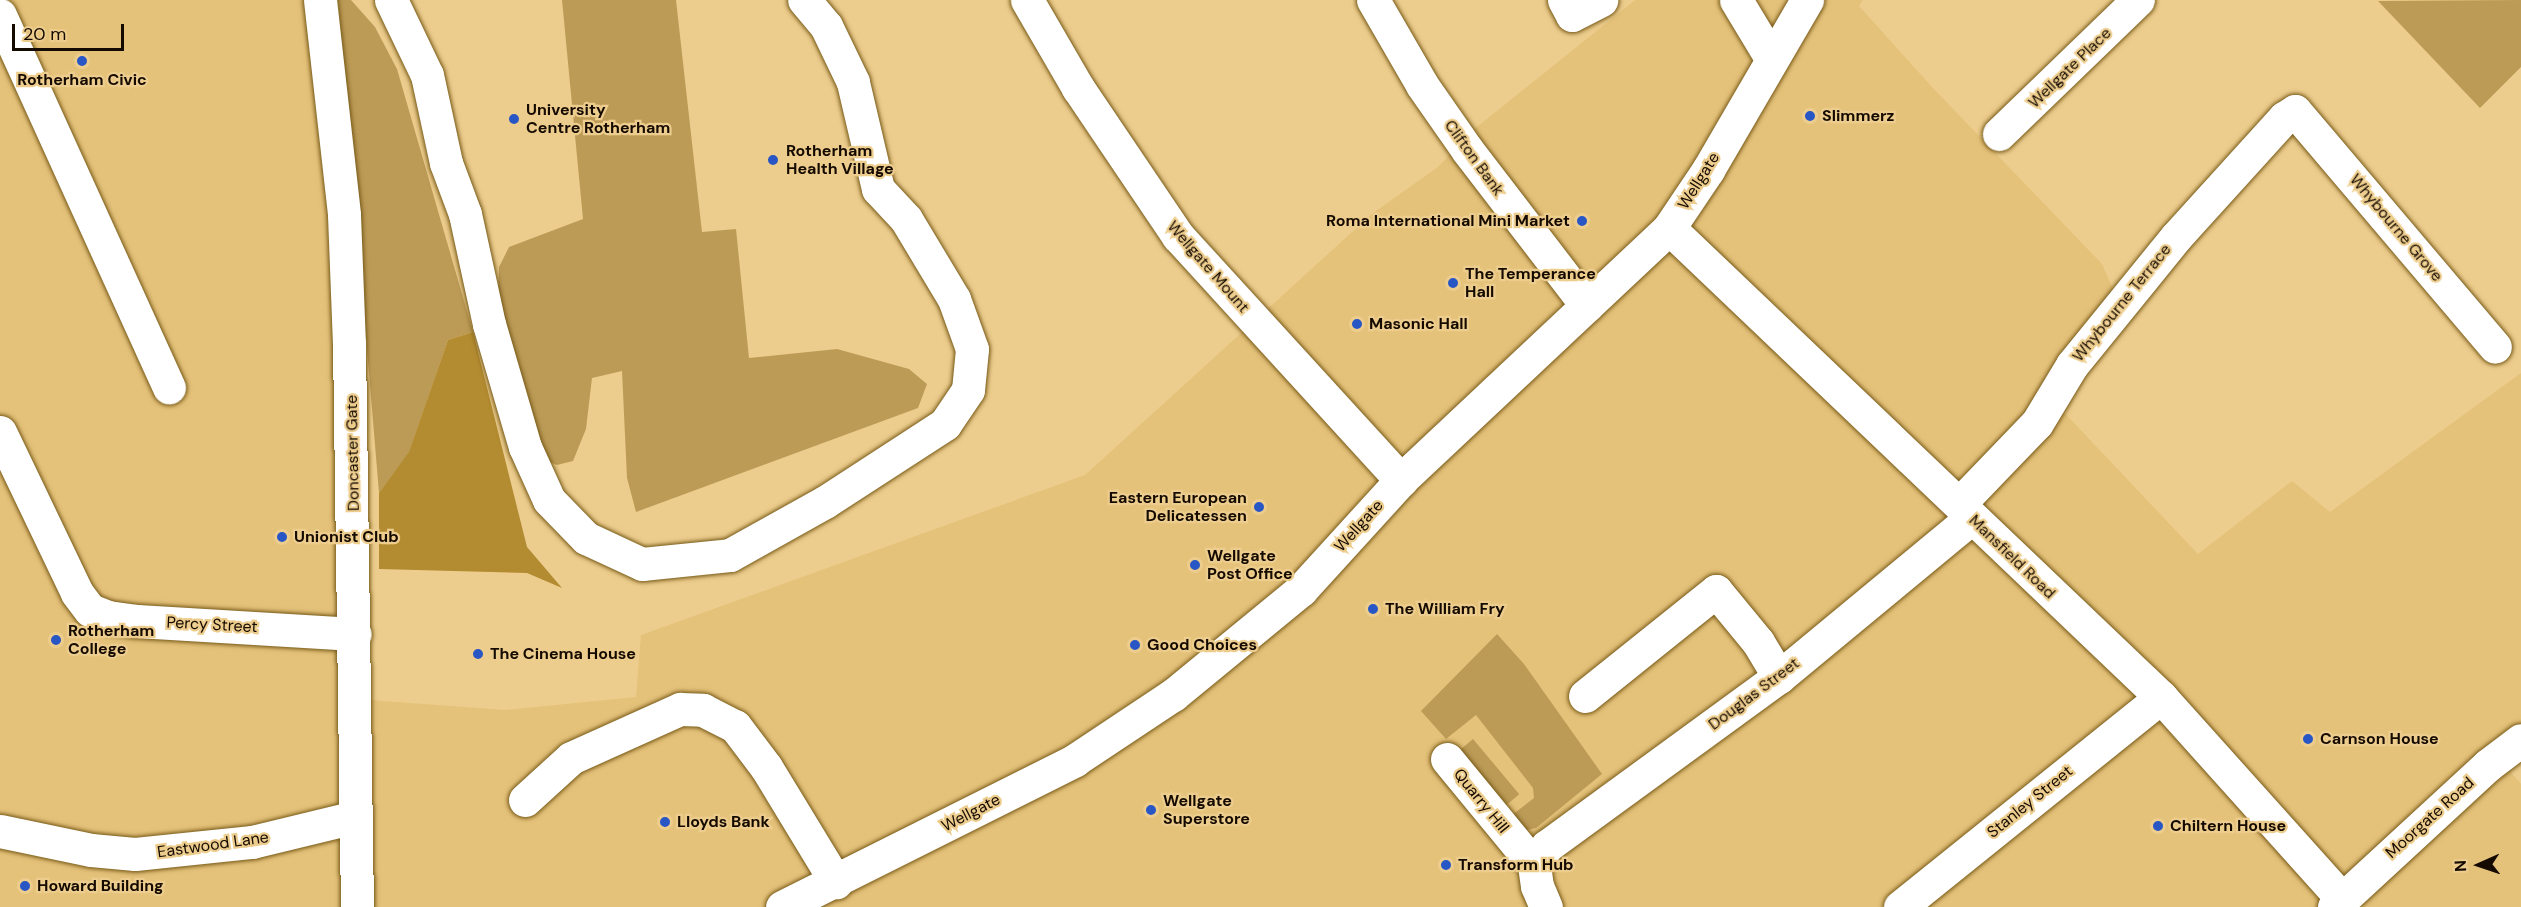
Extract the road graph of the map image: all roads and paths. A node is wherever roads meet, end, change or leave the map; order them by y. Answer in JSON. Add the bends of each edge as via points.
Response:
{"nodes":[{"id":1,"x":320,"y":0,"type":"edge"},
{"id":2,"x":391,"y":0,"type":"edge"},
{"id":3,"x":804,"y":0,"type":"edge"},
{"id":4,"x":1027,"y":0,"type":"edge"},
{"id":5,"x":1373,"y":0,"type":"edge"},
{"id":6,"x":1564,"y":0,"type":"edge"},
{"id":7,"x":1601,"y":0,"type":"edge"},
{"id":8,"x":1736,"y":0,"type":"edge"},
{"id":9,"x":1807,"y":0,"type":"edge"},
{"id":10,"x":2138,"y":0,"type":"edge"},
{"id":11,"x":0,"y":15,"type":"edge"},
{"id":12,"x":1771,"y":58,"type":"junction"},
{"id":13,"x":2295,"y":111,"type":"joint"},
{"id":14,"x":1999,"y":134,"type":"dead end"},
{"id":15,"x":1669,"y":228,"type":"junction"},
{"id":16,"x":1587,"y":306,"type":"junction"},
{"id":17,"x":2495,"y":346,"type":"dead end"},
{"id":18,"x":169,"y":387,"type":"dead end"},
{"id":19,"x":0,"y":432,"type":"edge"},
{"id":20,"x":1401,"y":480,"type":"junction"},
{"id":21,"x":1965,"y":511,"type":"junction"},
{"id":22,"x":355,"y":634,"type":"junction"},
{"id":23,"x":1779,"y":677,"type":"junction"},
{"id":24,"x":1585,"y":696,"type":"dead end"},
{"id":25,"x":2161,"y":697,"type":"junction"},
{"id":26,"x":2521,"y":740,"type":"edge"},
{"id":27,"x":1451,"y":777,"type":"dead end"},
{"id":28,"x":525,"y":800,"type":"dead end"},
{"id":29,"x":355,"y":817,"type":"junction"},
{"id":30,"x":0,"y":831,"type":"edge"},
{"id":31,"x":1534,"y":865,"type":"junction"},
{"id":32,"x":836,"y":882,"type":"junction"},
{"id":33,"x":2338,"y":903,"type":"edge"},
{"id":34,"x":357,"y":907,"type":"edge"},
{"id":35,"x":782,"y":907,"type":"edge"},
{"id":36,"x":1546,"y":907,"type":"edge"},
{"id":37,"x":1900,"y":907,"type":"edge"}],
"edges":[{"from":1,"to":22,"type":"street","name":"Doncaster Gate","via":[[344,215]]},
{"from":2,"to":3,"type":"street","via":[[427,75],[446,163],[465,214],[489,324],[525,447],[549,500],[586,538],[642,564],[730,555],[825,502],[945,424],[968,390],[972,349],[954,299],[906,219],[878,189],[853,82],[826,26]]},
{"from":4,"to":20,"type":"street","name":"Wellgate Mount","via":[[1078,88],[1178,236]]},
{"from":5,"to":16,"type":"street","name":"Clifton Bank","via":[[1454,133]]},
{"from":6,"to":7,"type":"street","via":[[1572,15]]},
{"from":8,"to":12,"type":"street"},
{"from":9,"to":12,"type":"street","name":"Wellgate"},
{"from":10,"to":14,"type":"street","name":"Wellgate Place"},
{"from":11,"to":18,"type":"street"},
{"from":12,"to":15,"type":"street","name":"Wellgate","via":[[1708,170]]},
{"from":13,"to":17,"type":"street","name":"Whybourne Grove"},
{"from":13,"to":21,"type":"street","name":"Whybourne Terrace","via":[[2284,118],[2169,246],[2072,365],[2037,423]]},
{"from":15,"to":16,"type":"street","name":"Wellgate"},
{"from":15,"to":21,"type":"street","name":"Mansfield Road"},
{"from":16,"to":20,"type":"street","name":"Wellgate"},
{"from":19,"to":22,"type":"street","name":"Percy Street","via":[[76,593],[90,610],[137,621]]},
{"from":20,"to":32,"type":"street","name":"Wellgate","via":[[1301,590],[1173,695],[1075,760]]},
{"from":21,"to":23,"type":"street","name":"Douglas Street"},
{"from":21,"to":25,"type":"street","name":"Mansfield Road"},
{"from":22,"to":29,"type":"street","name":"Doncaster Gate"},
{"from":23,"to":24,"type":"street","via":[[1758,642],[1716,591]]},
{"from":23,"to":31,"type":"street","name":"Douglas Street","via":[[1546,846]]},
{"from":25,"to":33,"type":"street","name":"Mansfield Road"},
{"from":25,"to":37,"type":"street","name":"Stanley Street"},
{"from":26,"to":33,"type":"street","name":"Moorgate Road","via":[[2488,765]]},
{"from":27,"to":31,"type":"street","name":"Quarry Hill"},
{"from":28,"to":32,"type":"street","via":[[571,758],[680,709],[703,710],[735,726],[748,742]]},
{"from":29,"to":30,"type":"street","name":"Eastwood Lane","via":[[252,842],[135,854],[91,850]]},
{"from":29,"to":34,"type":"street","name":"Doncaster Gate"},
{"from":31,"to":36,"type":"street","name":"Quarry Hill"},
{"from":32,"to":35,"type":"street","name":"Wellgate"}]}
